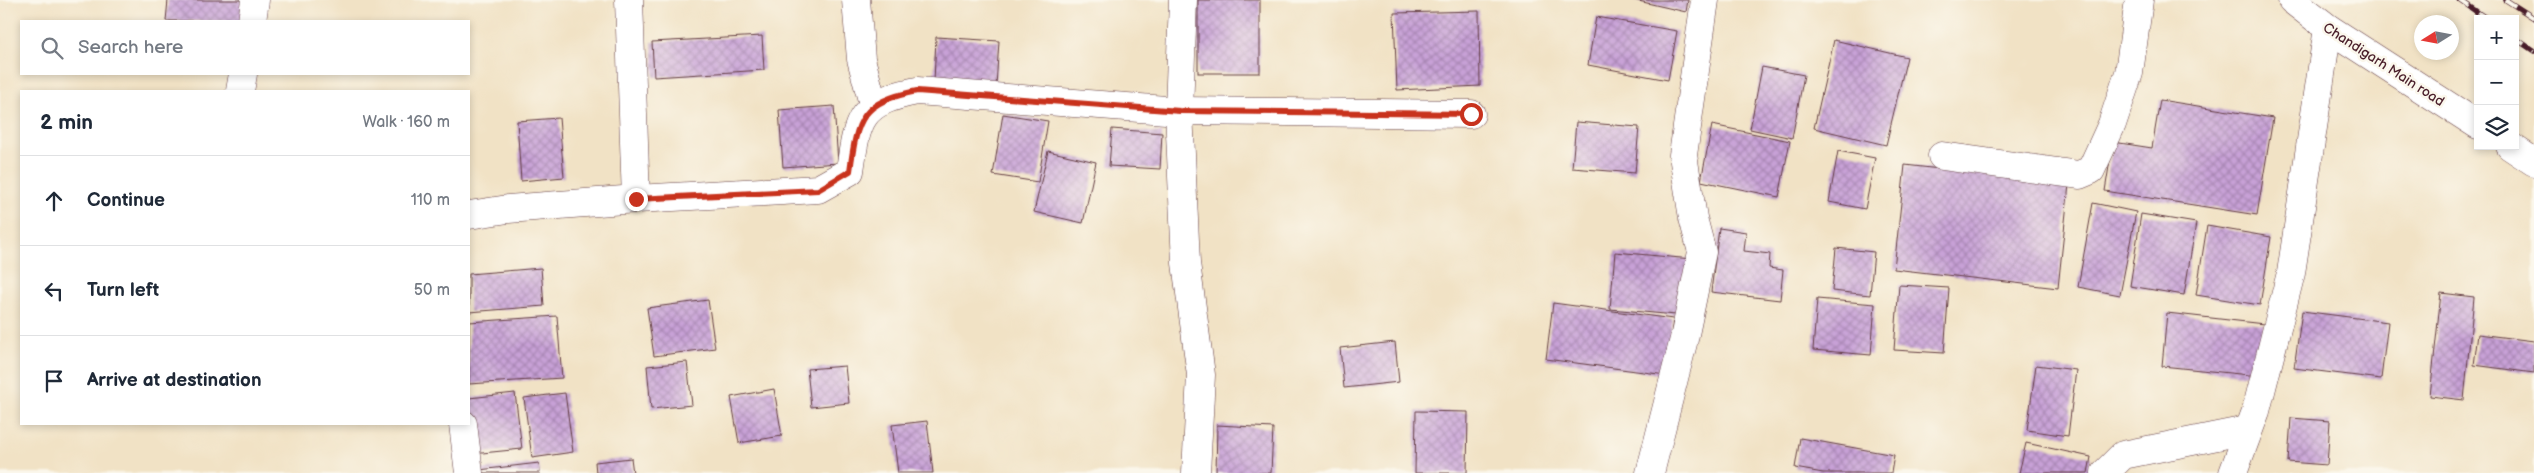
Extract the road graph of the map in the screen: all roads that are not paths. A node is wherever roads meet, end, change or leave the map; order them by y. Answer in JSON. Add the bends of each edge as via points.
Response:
{"nodes":[{"id":1,"x":255,"y":0,"type":"edge"},
{"id":2,"x":629,"y":0,"type":"edge"},
{"id":3,"x":856,"y":0,"type":"edge"},
{"id":4,"x":1183,"y":0,"type":"edge"},
{"id":5,"x":1705,"y":0,"type":"edge"},
{"id":6,"x":2139,"y":0,"type":"edge"},
{"id":7,"x":2292,"y":0,"type":"edge"},
{"id":8,"x":252,"y":20,"type":"edge"},
{"id":9,"x":2328,"y":28,"type":"junction"},
{"id":10,"x":243,"y":75,"type":"edge"},
{"id":11,"x":240,"y":90,"type":"edge"},
{"id":12,"x":873,"y":104,"type":"junction"},
{"id":13,"x":1180,"y":111,"type":"junction"},
{"id":14,"x":1471,"y":114,"type":"dead end"},
{"id":15,"x":2474,"y":122,"type":"edge"},
{"id":16,"x":2516,"y":150,"type":"edge"},
{"id":17,"x":1942,"y":156,"type":"dead end"},
{"id":18,"x":2534,"y":162,"type":"edge"},
{"id":19,"x":636,"y":199,"type":"junction"},
{"id":20,"x":470,"y":215,"type":"edge"},
{"id":21,"x":463,"y":425,"type":"edge"},
{"id":22,"x":2247,"y":430,"type":"junction"},
{"id":23,"x":469,"y":473,"type":"edge"},
{"id":24,"x":1196,"y":473,"type":"edge"},
{"id":25,"x":1650,"y":473,"type":"edge"},
{"id":26,"x":2105,"y":473,"type":"edge"},
{"id":27,"x":2233,"y":473,"type":"edge"}],
"edges":[{"from":1,"to":8,"type":"street"},
{"from":2,"to":19,"type":"street"},
{"from":3,"to":12,"type":"street","via":[[861,59]]},
{"from":4,"to":13,"type":"street"},
{"from":5,"to":25,"type":"street","via":[[1684,155],[1693,218],[1702,252]]},
{"from":6,"to":17,"type":"street","via":[[2129,73],[2112,124],[2090,170],[2079,175]]},
{"from":7,"to":9,"type":"street","name":"Chandigarh Main road"},
{"from":9,"to":15,"type":"street","name":"Chandigarh Main road"},
{"from":9,"to":22,"type":"street","via":[[2291,274],[2256,410]]},
{"from":10,"to":11,"type":"street"},
{"from":12,"to":13,"type":"street","via":[[917,91]]},
{"from":12,"to":19,"type":"street","via":[[855,133],[850,171],[818,190]]},
{"from":13,"to":14,"type":"street"},
{"from":13,"to":24,"type":"street","via":[[1186,263],[1202,375]]},
{"from":16,"to":18,"type":"street"},
{"from":19,"to":20,"type":"street"},
{"from":21,"to":23,"type":"street"},
{"from":22,"to":26,"type":"street","via":[[2123,455]]},
{"from":22,"to":27,"type":"street"}]}
